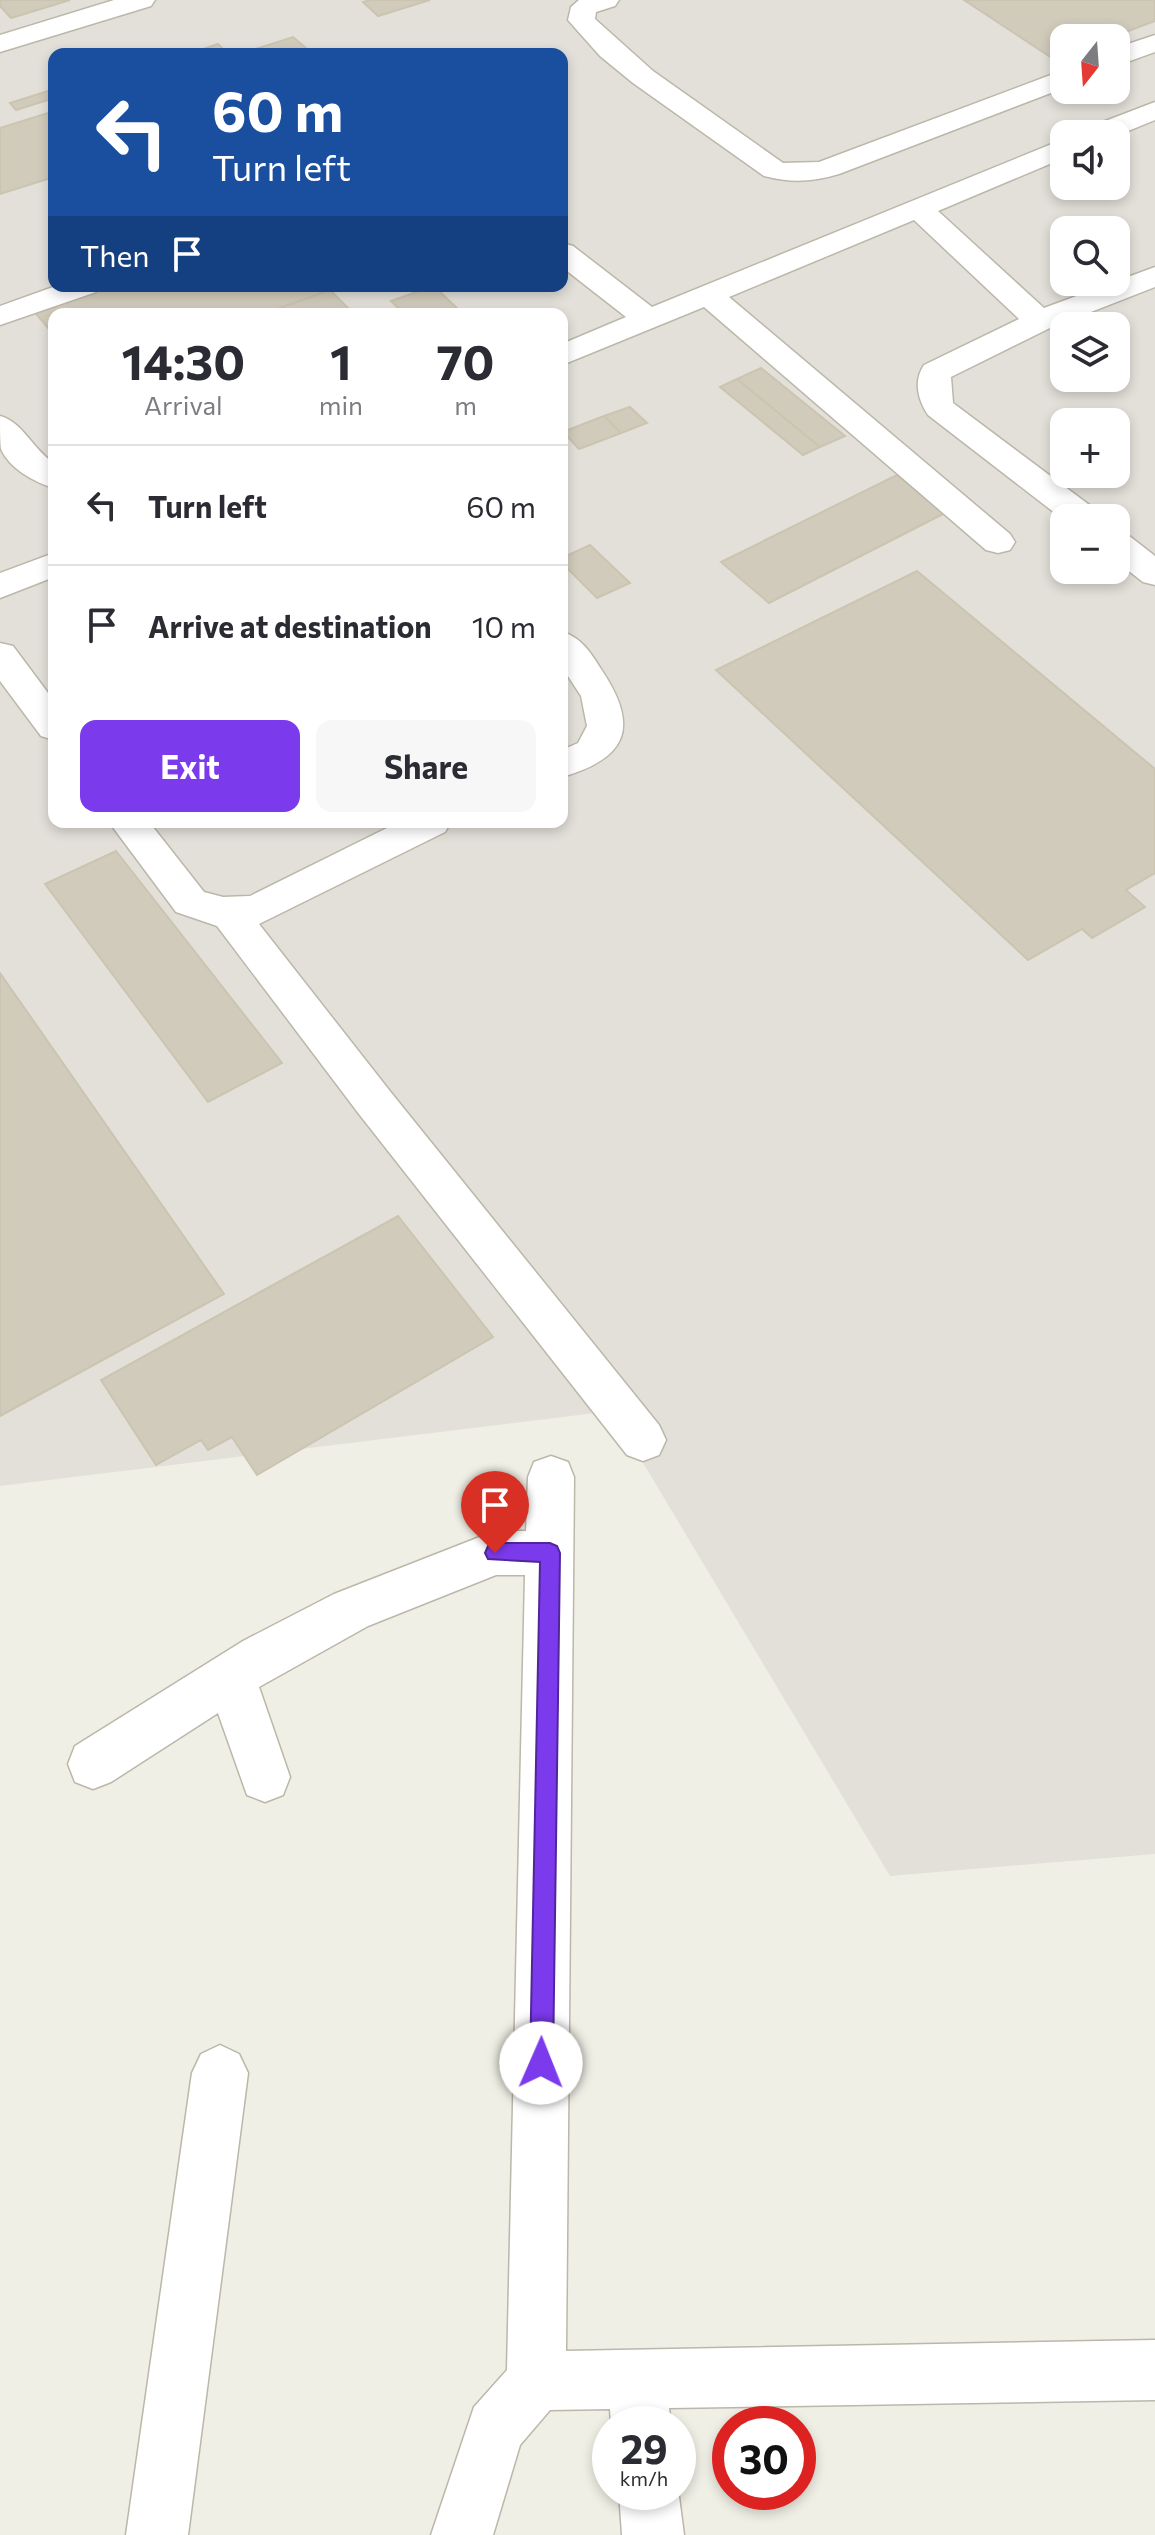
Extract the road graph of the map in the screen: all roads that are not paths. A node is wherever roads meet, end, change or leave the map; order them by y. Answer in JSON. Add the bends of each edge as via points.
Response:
{"nodes":[{"id":1,"x":142,"y":0,"type":"edge"},
{"id":2,"x":606,"y":0,"type":"edge"},
{"id":3,"x":1155,"y":43,"type":"edge"},
{"id":4,"x":0,"y":44,"type":"edge"},
{"id":5,"x":1130,"y":53,"type":"edge"},
{"id":6,"x":1050,"y":83,"type":"edge"},
{"id":7,"x":1155,"y":110,"type":"edge"},
{"id":8,"x":1130,"y":120,"type":"edge"},
{"id":9,"x":1050,"y":154,"type":"edge"},
{"id":10,"x":918,"y":208,"type":"junction"},
{"id":11,"x":568,"y":257,"type":"edge"},
{"id":12,"x":1155,"y":276,"type":"edge"},
{"id":13,"x":68,"y":292,"type":"edge"},
{"id":14,"x":708,"y":295,"type":"junction"},
{"id":15,"x":0,"y":316,"type":"edge"},
{"id":16,"x":648,"y":319,"type":"junction"},
{"id":17,"x":1039,"y":321,"type":"junction"},
{"id":18,"x":568,"y":352,"type":"edge"},
{"id":19,"x":0,"y":426,"type":"edge"},
{"id":20,"x":48,"y":473,"type":"edge"},
{"id":21,"x":1066,"y":504,"type":"edge"},
{"id":22,"x":998,"y":542,"type":"dead end"},
{"id":23,"x":1130,"y":554,"type":"edge"},
{"id":24,"x":48,"y":566,"type":"edge"},
{"id":25,"x":1155,"y":574,"type":"edge"},
{"id":26,"x":0,"y":586,"type":"edge"},
{"id":27,"x":568,"y":650,"type":"edge"},
{"id":28,"x":0,"y":655,"type":"edge"},
{"id":29,"x":48,"y":719,"type":"edge"},
{"id":30,"x":568,"y":761,"type":"edge"},
{"id":31,"x":133,"y":828,"type":"edge"},
{"id":32,"x":420,"y":828,"type":"edge"},
{"id":33,"x":229,"y":913,"type":"junction"},
{"id":34,"x":643,"y":1440,"type":"dead end"},
{"id":35,"x":551,"y":1477,"type":"dead end"},
{"id":36,"x":550,"y":1553,"type":"junction"},
{"id":37,"x":230,"y":1676,"type":"junction"},
{"id":38,"x":93,"y":1764,"type":"dead end"},
{"id":39,"x":265,"y":1777,"type":"dead end"},
{"id":40,"x":220,"y":2073,"type":"dead end"},
{"id":41,"x":1155,"y":2370,"type":"edge"},
{"id":42,"x":536,"y":2381,"type":"junction"},
{"id":43,"x":639,"y":2402,"type":"edge"},
{"id":44,"x":651,"y":2510,"type":"edge"},
{"id":45,"x":157,"y":2535,"type":"edge"},
{"id":46,"x":462,"y":2535,"type":"edge"},
{"id":47,"x":653,"y":2535,"type":"edge"}],
"edges":[{"from":1,"to":4,"type":"street"},
{"from":2,"to":6,"type":"street","via":[[584,7],[581,20],[610,50],[774,170],[793,174],[829,168]]},
{"from":3,"to":5,"type":"street"},
{"from":7,"to":8,"type":"street"},
{"from":9,"to":10,"type":"street"},
{"from":10,"to":14,"type":"street"},
{"from":10,"to":17,"type":"street"},
{"from":11,"to":16,"type":"street"},
{"from":12,"to":17,"type":"street"},
{"from":13,"to":15,"type":"street"},
{"from":14,"to":16,"type":"street"},
{"from":14,"to":22,"type":"street"},
{"from":16,"to":18,"type":"street"},
{"from":17,"to":21,"type":"street","via":[[935,372],[934,396],[939,408]]},
{"from":19,"to":20,"type":"street","via":[[29,462]]},
{"from":23,"to":25,"type":"street"},
{"from":24,"to":26,"type":"street"},
{"from":27,"to":30,"type":"street","via":[[604,704],[603,733],[592,751]]},
{"from":28,"to":29,"type":"street"},
{"from":31,"to":33,"type":"street","via":[[190,902]]},
{"from":32,"to":33,"type":"street","via":[[257,910]]},
{"from":33,"to":34,"type":"street"},
{"from":35,"to":36,"type":"street"},
{"from":36,"to":37,"type":"street","via":[[495,1553],[439,1573],[351,1610]]},
{"from":36,"to":42,"type":"street"},
{"from":37,"to":38,"type":"street"},
{"from":37,"to":39,"type":"street"},
{"from":40,"to":45,"type":"street"},
{"from":41,"to":43,"type":"street"},
{"from":42,"to":43,"type":"street"},
{"from":42,"to":46,"type":"street","via":[[495,2428]]},
{"from":44,"to":47,"type":"street"}]}
